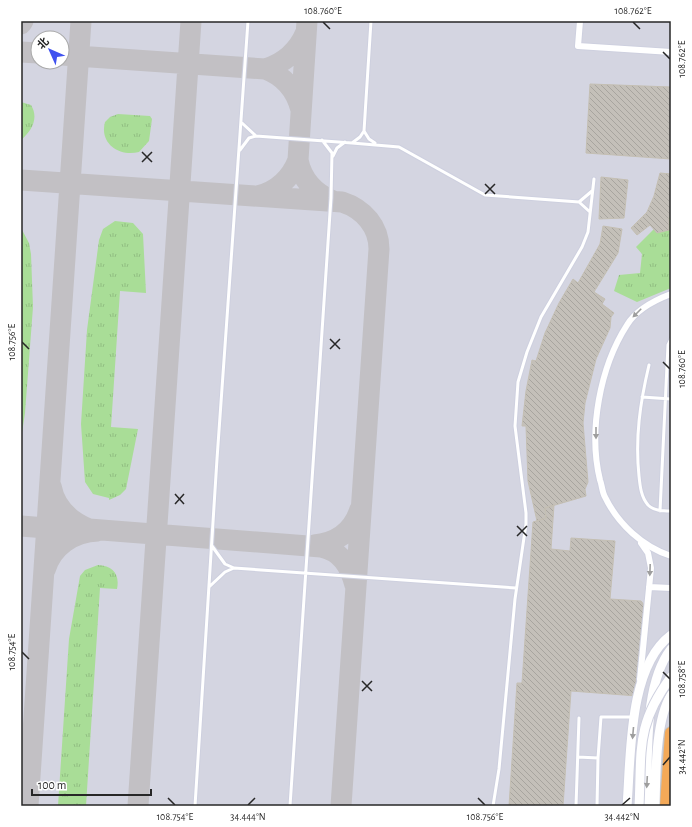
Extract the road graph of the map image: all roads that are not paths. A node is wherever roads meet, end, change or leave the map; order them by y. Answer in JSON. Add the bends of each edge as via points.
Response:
{"nodes":[{"id":1,"x":248,"y":21,"type":"edge"},
{"id":2,"x":371,"y":21,"type":"edge"},
{"id":3,"x":580,"y":21,"type":"edge"},
{"id":4,"x":671,"y":52,"type":"edge"},
{"id":5,"x":242,"y":122,"type":"junction"},
{"id":6,"x":364,"y":131,"type":"junction"},
{"id":7,"x":256,"y":136,"type":"junction"},
{"id":8,"x":322,"y":140,"type":"junction"},
{"id":9,"x":345,"y":142,"type":"junction"},
{"id":10,"x":352,"y":142,"type":"junction"},
{"id":11,"x":375,"y":144,"type":"junction"},
{"id":12,"x":239,"y":151,"type":"junction"},
{"id":13,"x":332,"y":158,"type":"junction"},
{"id":14,"x":594,"y":179,"type":"dead end"},
{"id":15,"x":592,"y":191,"type":"junction"},
{"id":16,"x":579,"y":202,"type":"junction"},
{"id":17,"x":590,"y":212,"type":"junction"},
{"id":18,"x":671,"y":294,"type":"edge"},
{"id":19,"x":671,"y":339,"type":"edge"},
{"id":20,"x":649,"y":365,"type":"dead end"},
{"id":21,"x":642,"y":397,"type":"junction"},
{"id":22,"x":666,"y":399,"type":"junction"},
{"id":23,"x":671,"y":399,"type":"edge"},
{"id":24,"x":660,"y":511,"type":"junction"},
{"id":25,"x":671,"y":512,"type":"edge"},
{"id":26,"x":634,"y":536,"type":"junction"},
{"id":27,"x":212,"y":545,"type":"junction"},
{"id":28,"x":671,"y":556,"type":"edge"},
{"id":29,"x":234,"y":568,"type":"junction"},
{"id":30,"x":305,"y":572,"type":"junction"},
{"id":31,"x":209,"y":587,"type":"junction"},
{"id":32,"x":649,"y":587,"type":"junction"},
{"id":33,"x":516,"y":588,"type":"junction"},
{"id":34,"x":671,"y":588,"type":"edge"},
{"id":35,"x":671,"y":634,"type":"edge"},
{"id":36,"x":671,"y":649,"type":"edge"},
{"id":37,"x":671,"y":677,"type":"edge"},
{"id":38,"x":671,"y":695,"type":"edge"},
{"id":39,"x":638,"y":700,"type":"junction"},
{"id":40,"x":634,"y":717,"type":"junction"},
{"id":41,"x":579,"y":718,"type":"dead end"},
{"id":42,"x":671,"y":734,"type":"edge"},
{"id":43,"x":671,"y":737,"type":"edge"},
{"id":44,"x":578,"y":756,"type":"junction"},
{"id":45,"x":598,"y":758,"type":"junction"},
{"id":46,"x":194,"y":806,"type":"edge"},
{"id":47,"x":290,"y":806,"type":"edge"},
{"id":48,"x":493,"y":806,"type":"edge"},
{"id":49,"x":576,"y":806,"type":"edge"},
{"id":50,"x":597,"y":806,"type":"edge"},
{"id":51,"x":627,"y":806,"type":"edge"},
{"id":52,"x":639,"y":806,"type":"edge"},
{"id":53,"x":646,"y":806,"type":"edge"},
{"id":54,"x":655,"y":806,"type":"edge"},
{"id":55,"x":666,"y":806,"type":"edge"}],
"edges":[{"from":1,"to":5,"type":"lane"},
{"from":2,"to":6,"type":"lane"},
{"from":3,"to":4,"type":"street","via":[[578,46]]},
{"from":5,"to":7,"type":"lane"},
{"from":5,"to":12,"type":"lane"},
{"from":6,"to":10,"type":"lane"},
{"from":6,"to":11,"type":"lane"},
{"from":7,"to":8,"type":"lane"},
{"from":7,"to":12,"type":"lane","via":[[249,138]]},
{"from":8,"to":9,"type":"lane"},
{"from":8,"to":13,"type":"lane","via":[[329,147]]},
{"from":9,"to":10,"type":"lane"},
{"from":9,"to":13,"type":"lane","via":[[337,148]]},
{"from":10,"to":11,"type":"lane"},
{"from":11,"to":16,"type":"lane","via":[[399,147],[485,195]]},
{"from":12,"to":27,"type":"lane"},
{"from":13,"to":30,"type":"lane"},
{"from":14,"to":15,"type":"lane"},
{"from":15,"to":16,"type":"lane"},
{"from":15,"to":17,"type":"lane"},
{"from":16,"to":17,"type":"lane"},
{"from":17,"to":33,"type":"lane","via":[[588,232],[582,247],[541,317],[526,352],[518,382],[515,426],[526,513]]},
{"from":18,"to":26,"type":"street","one_way":true,"via":[[643,308],[627,324],[613,353],[599,400],[595,429],[596,454],[604,496]]},
{"from":19,"to":22,"type":"lane","via":[[668,345]]},
{"from":20,"to":21,"type":"lane"},
{"from":21,"to":22,"type":"lane"},
{"from":21,"to":24,"type":"lane","via":[[636,453],[640,484],[645,501]]},
{"from":22,"to":23,"type":"lane"},
{"from":22,"to":24,"type":"lane"},
{"from":24,"to":25,"type":"lane"},
{"from":26,"to":28,"type":"street","via":[[658,552]]},
{"from":26,"to":32,"type":"street","one_way":true,"via":[[650,559]]},
{"from":27,"to":29,"type":"lane","via":[[219,558]]},
{"from":27,"to":31,"type":"lane"},
{"from":29,"to":30,"type":"lane"},
{"from":29,"to":31,"type":"lane","via":[[225,572]]},
{"from":30,"to":33,"type":"lane"},
{"from":30,"to":47,"type":"lane"},
{"from":31,"to":46,"type":"lane"},
{"from":32,"to":34,"type":"street"},
{"from":32,"to":39,"type":"street"},
{"from":33,"to":48,"type":"lane","via":[[499,770]]},
{"from":35,"to":39,"type":"street","via":[[654,652],[645,669]]},
{"from":36,"to":53,"type":"street","one_way":true,"via":[[662,662],[652,698]]},
{"from":37,"to":52,"type":"street","bridge":true,"via":[[658,694],[642,732],[639,751]]},
{"from":38,"to":54,"type":"street","via":[[662,719]]},
{"from":39,"to":40,"type":"street"},
{"from":40,"to":45,"type":"lane","via":[[601,717]]},
{"from":40,"to":51,"type":"street","one_way":true},
{"from":41,"to":44,"type":"lane"},
{"from":42,"to":43,"type":"highway"},
{"from":43,"to":55,"type":"highway"},
{"from":44,"to":45,"type":"lane"},
{"from":44,"to":49,"type":"lane"},
{"from":45,"to":50,"type":"lane"}]}
